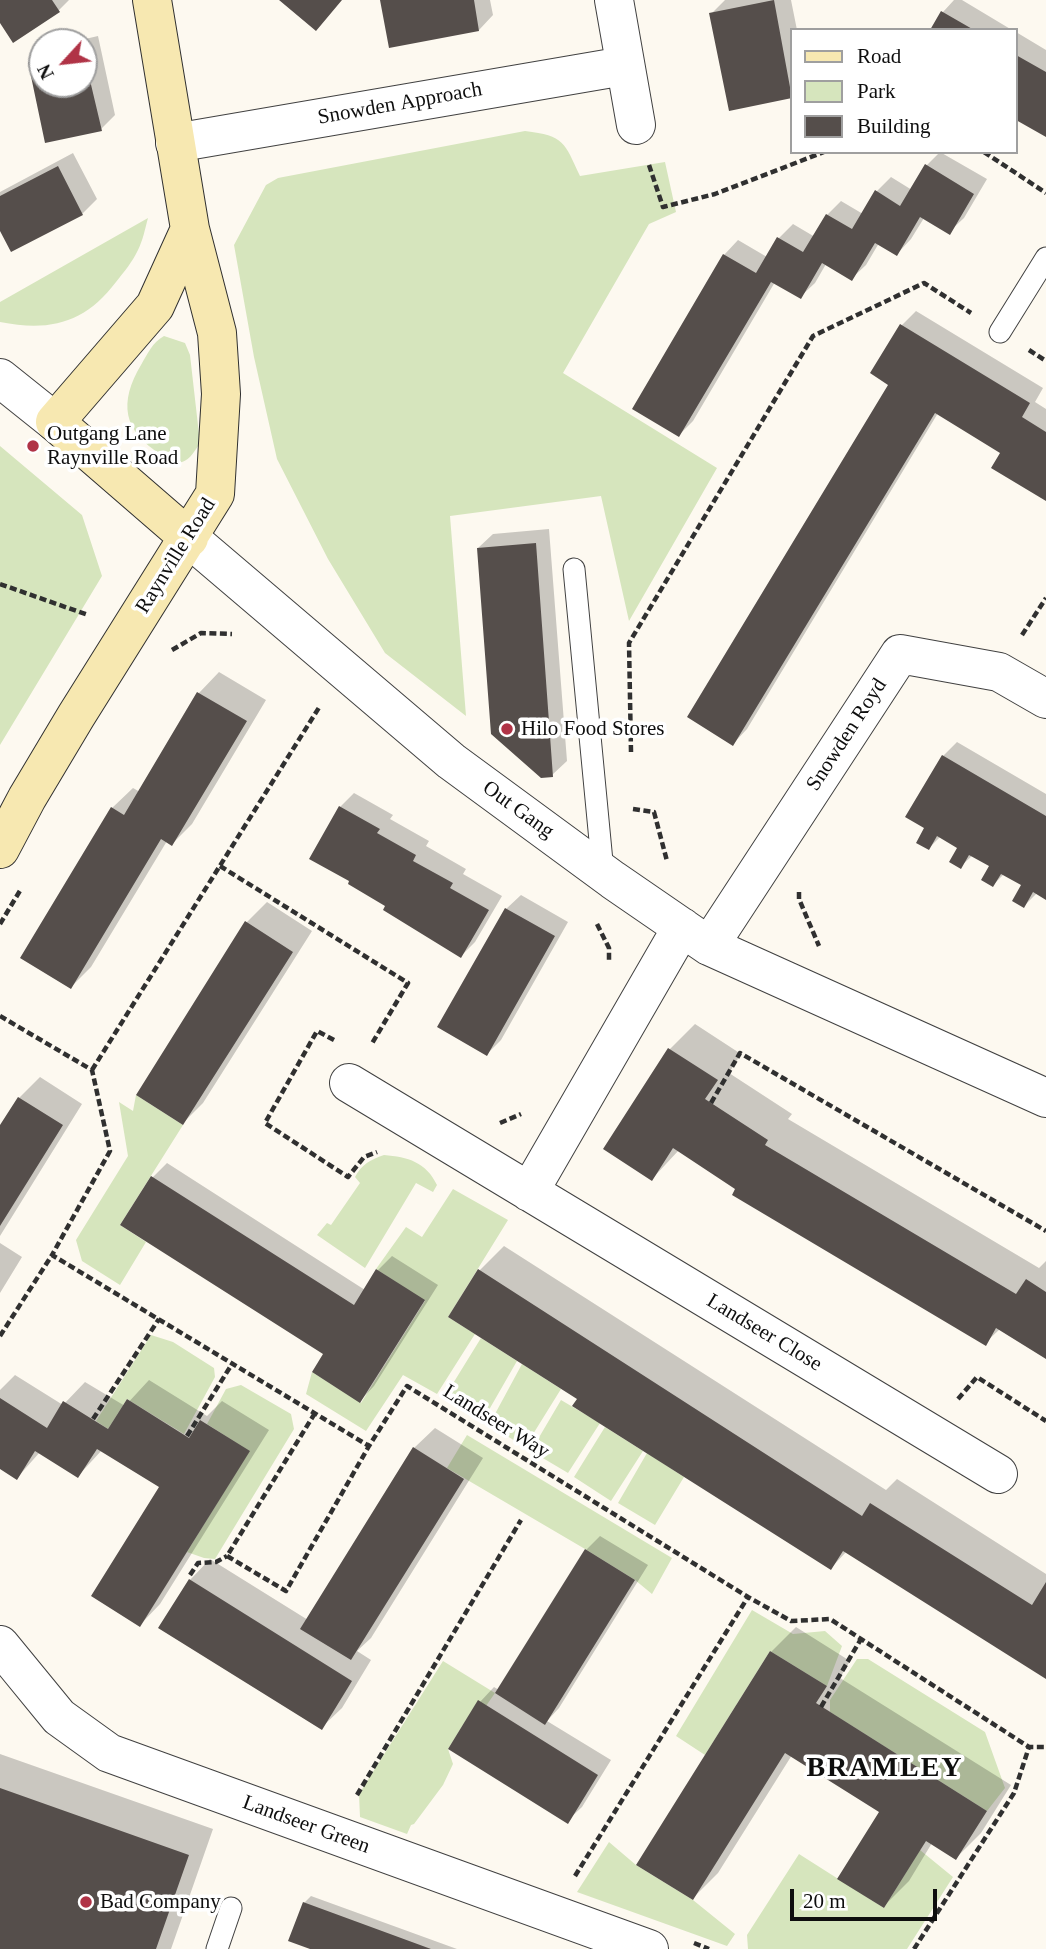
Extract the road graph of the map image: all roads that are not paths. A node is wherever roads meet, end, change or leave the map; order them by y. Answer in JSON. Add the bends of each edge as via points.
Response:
{"nodes":[{"id":1,"x":152,"y":0,"type":"edge"},
{"id":2,"x":614,"y":0,"type":"edge"},
{"id":3,"x":624,"y":66,"type":"junction"},
{"id":4,"x":636,"y":125,"type":"road end"},
{"id":5,"x":175,"y":143,"type":"junction"},
{"id":6,"x":190,"y":229,"type":"junction"},
{"id":7,"x":1046,"y":258,"type":"edge"},
{"id":8,"x":1000,"y":332,"type":"road end"},
{"id":9,"x":0,"y":378,"type":"edge"},
{"id":10,"x":55,"y":422,"type":"junction"},
{"id":11,"x":189,"y":538,"type":"junction"},
{"id":12,"x":574,"y":569,"type":"dead end"},
{"id":13,"x":1046,"y":699,"type":"edge"},
{"id":14,"x":0,"y":849,"type":"edge"},
{"id":15,"x":603,"y":872,"type":"junction"},
{"id":16,"x":695,"y":937,"type":"junction"},
{"id":17,"x":349,"y":1083,"type":"road end"},
{"id":18,"x":1046,"y":1098,"type":"edge"},
{"id":19,"x":529,"y":1192,"type":"junction"},
{"id":20,"x":998,"y":1474,"type":"dead end"},
{"id":21,"x":0,"y":1645,"type":"edge"},
{"id":22,"x":231,"y":1908,"type":"dead end"},
{"id":23,"x":217,"y":1949,"type":"edge"},
{"id":24,"x":649,"y":1949,"type":"edge"}],
"edges":[{"from":1,"to":5,"type":"street","name":"Raynville Road"},
{"from":2,"to":3,"type":"street"},
{"from":3,"to":4,"type":"street"},
{"from":3,"to":5,"type":"street","name":"Snowden Approach"},
{"from":5,"to":6,"type":"street","name":"Raynville Road"},
{"from":6,"to":10,"type":"street","via":[[155,306]]},
{"from":6,"to":11,"type":"street","name":"Raynville Road","via":[[217,333],[221,394],[215,494]]},
{"from":7,"to":8,"type":"lane"},
{"from":9,"to":10,"type":"street"},
{"from":10,"to":11,"type":"street","name":"Out Gang"},
{"from":11,"to":14,"type":"street","name":"Raynville Road"},
{"from":11,"to":15,"type":"street","name":"Out Gang","via":[[451,761]]},
{"from":12,"to":15,"type":"lane"},
{"from":13,"to":16,"type":"street","name":"Snowden Royd","via":[[999,672],[900,654]]},
{"from":15,"to":16,"type":"street","name":"Out Gang"},
{"from":16,"to":18,"type":"street","name":"Out Gang"},
{"from":16,"to":19,"type":"street"},
{"from":17,"to":19,"type":"street","name":"Landseer Close"},
{"from":19,"to":20,"type":"street","name":"Landseer Close"},
{"from":21,"to":24,"type":"street","name":"Landseer Green","via":[[59,1717],[109,1753]]},
{"from":22,"to":23,"type":"lane"}]}
